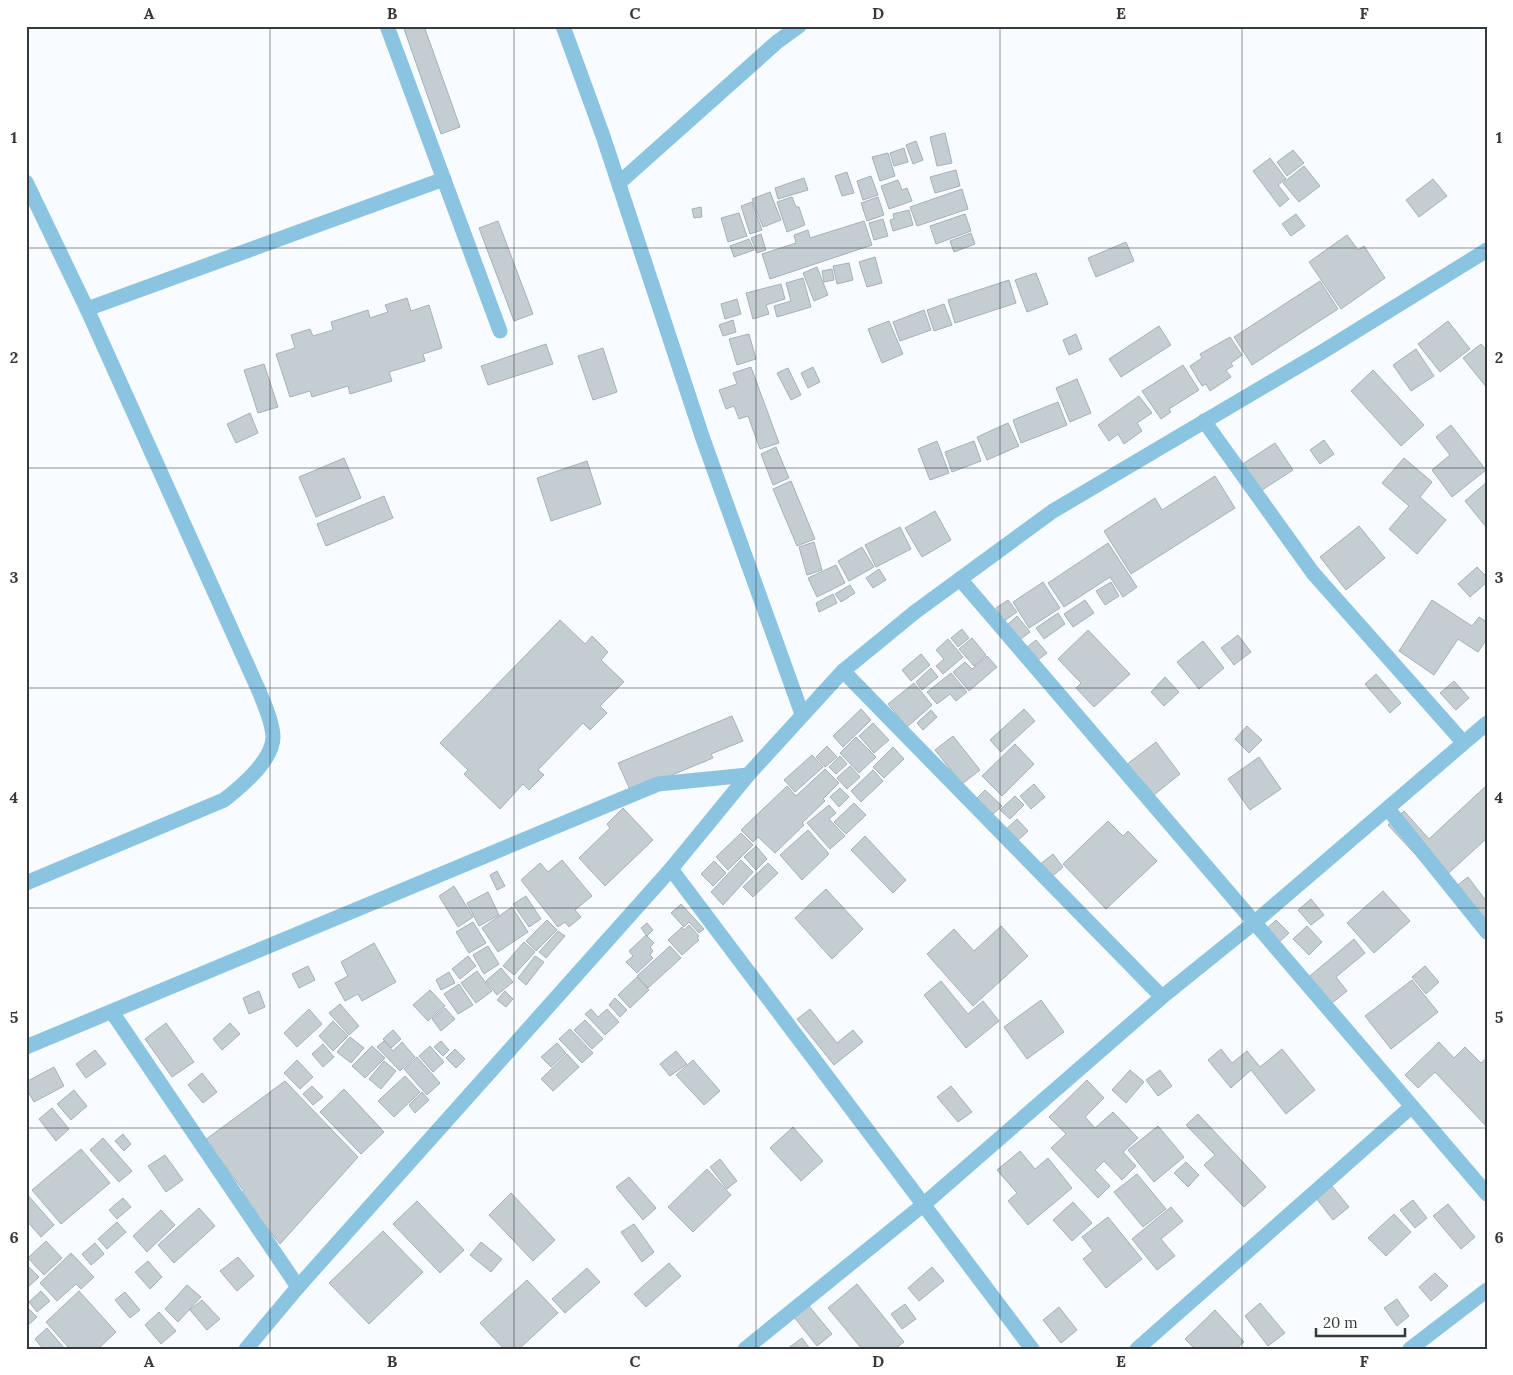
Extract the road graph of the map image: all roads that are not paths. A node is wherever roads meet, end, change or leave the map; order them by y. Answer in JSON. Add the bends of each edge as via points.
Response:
{"nodes":[{"id":1,"x":387,"y":26,"type":"edge"},
{"id":2,"x":563,"y":26,"type":"edge"},
{"id":3,"x":799,"y":26,"type":"edge"},
{"id":4,"x":444,"y":178,"type":"junction"},
{"id":5,"x":26,"y":182,"type":"edge"},
{"id":6,"x":619,"y":183,"type":"junction"},
{"id":7,"x":1487,"y":250,"type":"edge"},
{"id":8,"x":87,"y":309,"type":"junction"},
{"id":9,"x":500,"y":331,"type":"dead end"},
{"id":10,"x":1204,"y":421,"type":"junction"},
{"id":11,"x":960,"y":579,"type":"junction"},
{"id":12,"x":843,"y":671,"type":"junction"},
{"id":13,"x":802,"y":714,"type":"junction"},
{"id":14,"x":1487,"y":723,"type":"edge"},
{"id":15,"x":1462,"y":742,"type":"junction"},
{"id":16,"x":748,"y":775,"type":"junction"},
{"id":17,"x":1388,"y":809,"type":"junction"},
{"id":18,"x":671,"y":869,"type":"junction"},
{"id":19,"x":26,"y":883,"type":"edge"},
{"id":20,"x":1255,"y":922,"type":"junction"},
{"id":21,"x":1487,"y":932,"type":"edge"},
{"id":22,"x":1162,"y":997,"type":"junction"},
{"id":23,"x":112,"y":1012,"type":"junction"},
{"id":24,"x":26,"y":1047,"type":"edge"},
{"id":25,"x":1411,"y":1107,"type":"junction"},
{"id":26,"x":1487,"y":1194,"type":"edge"},
{"id":27,"x":923,"y":1204,"type":"junction"},
{"id":28,"x":298,"y":1287,"type":"junction"},
{"id":29,"x":1487,"y":1290,"type":"edge"},
{"id":30,"x":246,"y":1349,"type":"edge"},
{"id":31,"x":745,"y":1349,"type":"edge"},
{"id":32,"x":1032,"y":1349,"type":"edge"},
{"id":33,"x":1137,"y":1349,"type":"edge"},
{"id":34,"x":1410,"y":1349,"type":"edge"}],
"edges":[{"from":1,"to":4,"type":"street"},
{"from":2,"to":6,"type":"street"},
{"from":3,"to":6,"type":"street"},
{"from":4,"to":8,"type":"street"},
{"from":4,"to":9,"type":"street"},
{"from":5,"to":8,"type":"street"},
{"from":6,"to":13,"type":"street","via":[[703,439]]},
{"from":7,"to":10,"type":"street"},
{"from":8,"to":19,"type":"street","via":[[260,691],[273,738],[267,755],[256,770],[224,800]]},
{"from":10,"to":11,"type":"street","via":[[1052,510]]},
{"from":10,"to":15,"type":"street","via":[[1313,574]]},
{"from":11,"to":12,"type":"street"},
{"from":11,"to":20,"type":"street"},
{"from":12,"to":13,"type":"street"},
{"from":12,"to":22,"type":"street"},
{"from":13,"to":16,"type":"street"},
{"from":14,"to":15,"type":"street"},
{"from":15,"to":17,"type":"street"},
{"from":16,"to":18,"type":"street"},
{"from":16,"to":23,"type":"street","via":[[658,784]]},
{"from":17,"to":20,"type":"street"},
{"from":17,"to":21,"type":"street"},
{"from":18,"to":27,"type":"street"},
{"from":18,"to":28,"type":"street"},
{"from":20,"to":22,"type":"street"},
{"from":20,"to":25,"type":"street"},
{"from":22,"to":27,"type":"street"},
{"from":23,"to":24,"type":"street"},
{"from":23,"to":28,"type":"street"},
{"from":25,"to":26,"type":"street"},
{"from":25,"to":33,"type":"street"},
{"from":27,"to":31,"type":"street"},
{"from":27,"to":32,"type":"street"},
{"from":28,"to":30,"type":"street"},
{"from":29,"to":34,"type":"street"}]}
